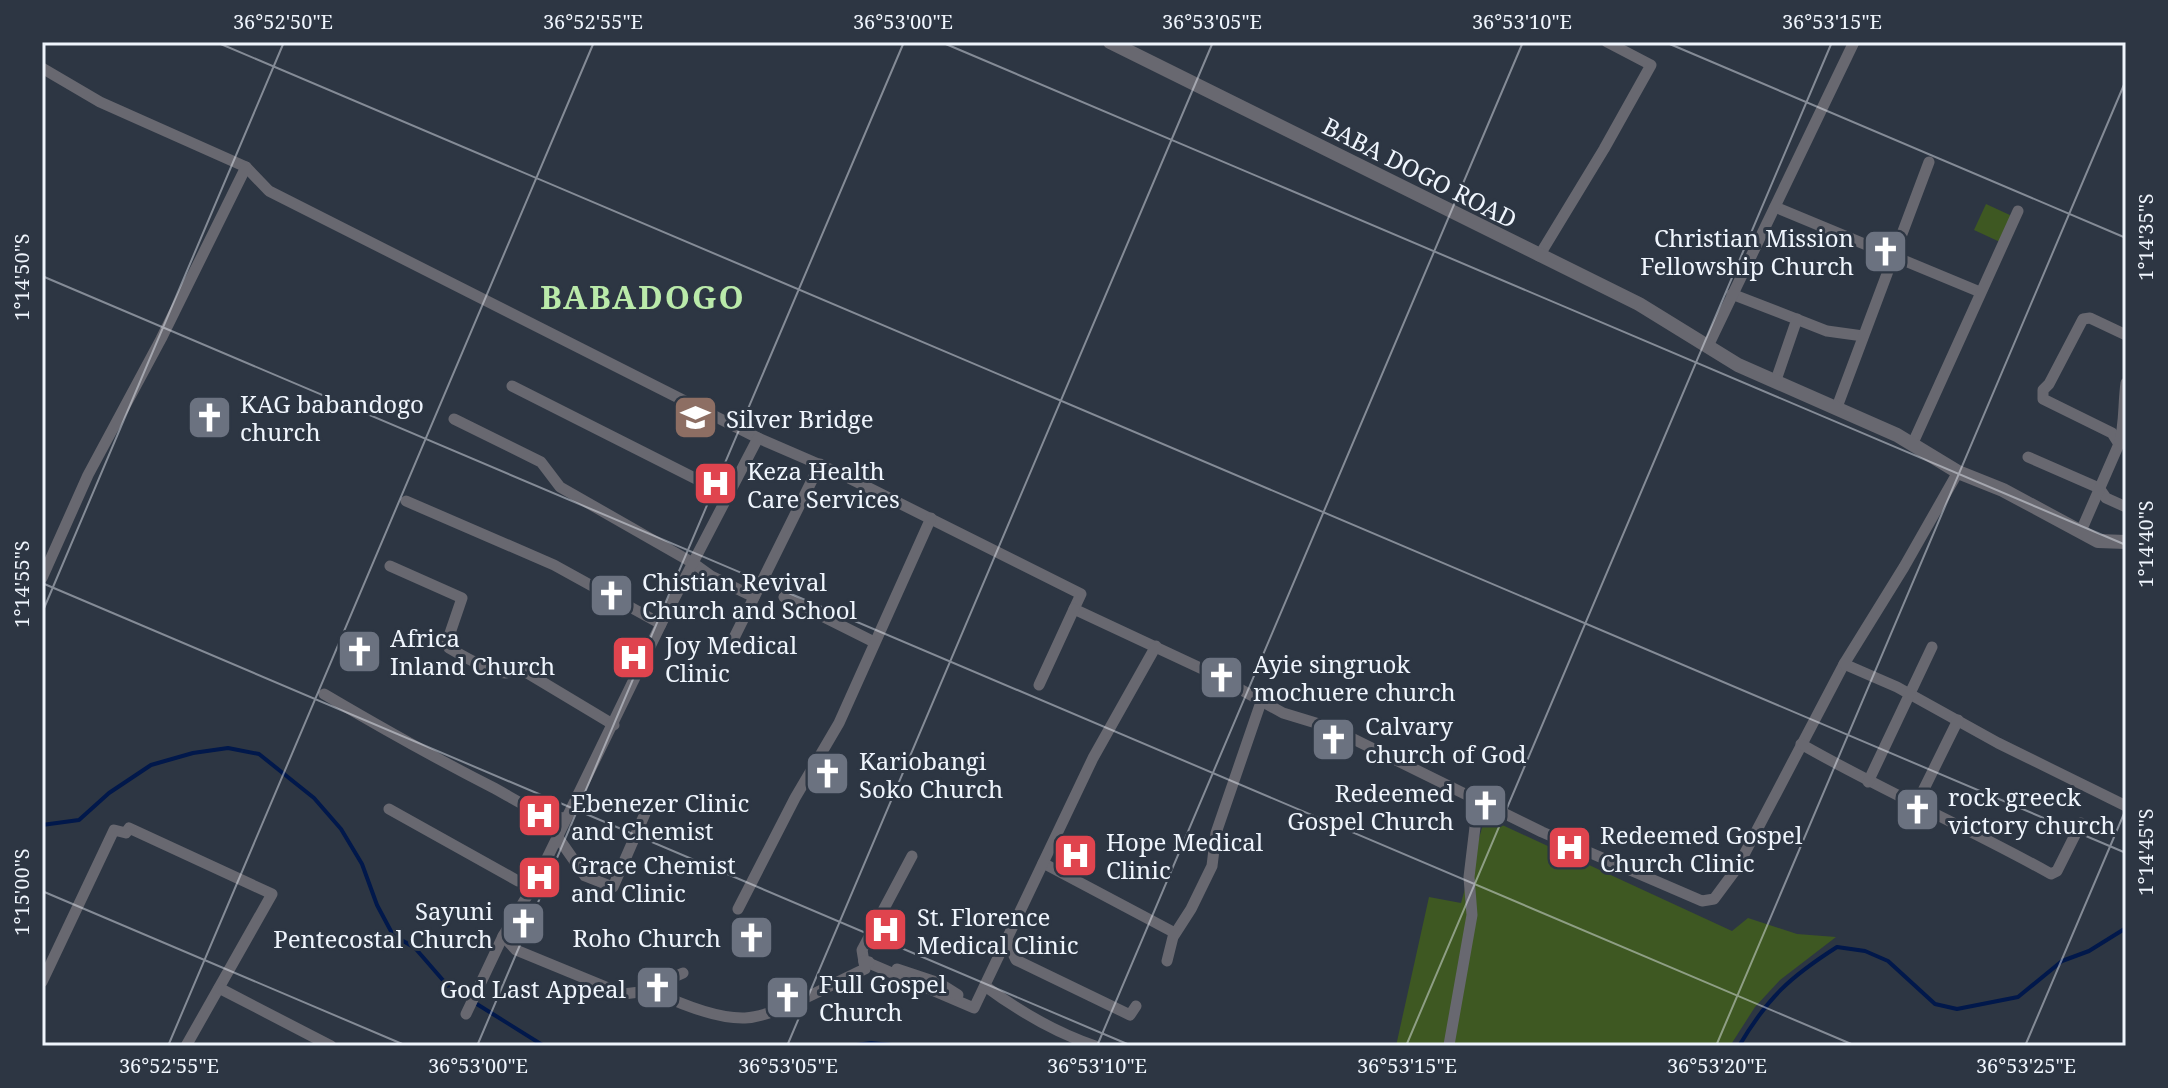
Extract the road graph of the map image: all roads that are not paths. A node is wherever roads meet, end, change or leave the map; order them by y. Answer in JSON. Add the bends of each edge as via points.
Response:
{"nodes":[{"id":1,"x":1110,"y":42,"type":"edge"},
{"id":2,"x":1607,"y":42,"type":"edge"},
{"id":3,"x":1854,"y":42,"type":"edge"},
{"id":4,"x":42,"y":68,"type":"edge"},
{"id":5,"x":1929,"y":162,"type":"dead end"},
{"id":6,"x":246,"y":167,"type":"junction"},
{"id":7,"x":1775,"y":207,"type":"junction"},
{"id":8,"x":2018,"y":211,"type":"dead end"},
{"id":9,"x":1893,"y":254,"type":"junction"},
{"id":10,"x":1539,"y":256,"type":"junction"},
{"id":11,"x":1980,"y":292,"type":"junction"},
{"id":12,"x":1732,"y":294,"type":"junction"},
{"id":13,"x":1797,"y":319,"type":"junction"},
{"id":14,"x":2126,"y":335,"type":"edge"},
{"id":15,"x":1863,"y":336,"type":"junction"},
{"id":16,"x":1708,"y":346,"type":"junction"},
{"id":17,"x":1776,"y":380,"type":"junction"},
{"id":18,"x":2126,"y":383,"type":"edge"},
{"id":19,"x":512,"y":386,"type":"dead end"},
{"id":20,"x":1837,"y":407,"type":"junction"},
{"id":21,"x":454,"y":419,"type":"dead end"},
{"id":22,"x":2125,"y":430,"type":"edge"},
{"id":23,"x":758,"y":438,"type":"junction"},
{"id":24,"x":2119,"y":444,"type":"junction"},
{"id":25,"x":1912,"y":445,"type":"junction"},
{"id":26,"x":2028,"y":457,"type":"dead end"},
{"id":27,"x":820,"y":464,"type":"junction"},
{"id":28,"x":1958,"y":472,"type":"junction"},
{"id":29,"x":2099,"y":488,"type":"junction"},
{"id":30,"x":728,"y":495,"type":"junction"},
{"id":31,"x":406,"y":501,"type":"dead end"},
{"id":32,"x":2126,"y":507,"type":"edge"},
{"id":33,"x":931,"y":518,"type":"junction"},
{"id":34,"x":2081,"y":531,"type":"junction"},
{"id":35,"x":2126,"y":542,"type":"edge"},
{"id":36,"x":693,"y":563,"type":"junction"},
{"id":37,"x":390,"y":566,"type":"dead end"},
{"id":38,"x":42,"y":578,"type":"edge"},
{"id":39,"x":754,"y":597,"type":"junction"},
{"id":40,"x":784,"y":597,"type":"dead end"},
{"id":41,"x":1074,"y":609,"type":"junction"},
{"id":42,"x":661,"y":624,"type":"junction"},
{"id":43,"x":874,"y":642,"type":"junction"},
{"id":44,"x":1156,"y":646,"type":"junction"},
{"id":45,"x":1932,"y":647,"type":"dead end"},
{"id":46,"x":729,"y":648,"type":"dead end"},
{"id":47,"x":1844,"y":664,"type":"junction"},
{"id":48,"x":1039,"y":685,"type":"dead end"},
{"id":49,"x":324,"y":694,"type":"dead end"},
{"id":50,"x":1910,"y":694,"type":"junction"},
{"id":51,"x":1261,"y":702,"type":"junction"},
{"id":52,"x":1958,"y":720,"type":"junction"},
{"id":53,"x":614,"y":725,"type":"junction"},
{"id":54,"x":1801,"y":744,"type":"junction"},
{"id":55,"x":1868,"y":782,"type":"junction"},
{"id":56,"x":650,"y":802,"type":"dead end"},
{"id":57,"x":1478,"y":802,"type":"junction"},
{"id":58,"x":1916,"y":805,"type":"junction"},
{"id":59,"x":2126,"y":806,"type":"edge"},
{"id":60,"x":389,"y":809,"type":"dead end"},
{"id":61,"x":565,"y":818,"type":"junction"},
{"id":62,"x":2081,"y":823,"type":"dead end"},
{"id":63,"x":557,"y":836,"type":"junction"},
{"id":64,"x":912,"y":856,"type":"dead end"},
{"id":65,"x":1043,"y":863,"type":"junction"},
{"id":66,"x":535,"y":883,"type":"junction"},
{"id":67,"x":738,"y":909,"type":"dead end"},
{"id":68,"x":1175,"y":933,"type":"junction"},
{"id":69,"x":503,"y":936,"type":"junction"},
{"id":70,"x":1007,"y":941,"type":"junction"},
{"id":71,"x":1167,"y":961,"type":"dead end"},
{"id":72,"x":864,"y":965,"type":"junction"},
{"id":73,"x":683,"y":973,"type":"dead end"},
{"id":74,"x":42,"y":982,"type":"edge"},
{"id":75,"x":985,"y":986,"type":"junction"},
{"id":76,"x":219,"y":988,"type":"junction"},
{"id":77,"x":651,"y":990,"type":"dead end"},
{"id":78,"x":959,"y":996,"type":"dead end"},
{"id":79,"x":1136,"y":1006,"type":"dead end"},
{"id":80,"x":467,"y":1012,"type":"dead end"},
{"id":81,"x":1449,"y":1045,"type":"edge"},
{"id":82,"x":186,"y":1046,"type":"edge"},
{"id":83,"x":331,"y":1046,"type":"edge"},
{"id":84,"x":1095,"y":1046,"type":"edge"}],
"edges":[{"from":1,"to":10,"type":"street","name":"BABA DOGO ROAD"},
{"from":2,"to":10,"type":"street","via":[[1651,65]]},
{"from":3,"to":7,"type":"street"},
{"from":4,"to":6,"type":"street","via":[[100,102]]},
{"from":5,"to":9,"type":"street"},
{"from":6,"to":23,"type":"street","via":[[269,191]]},
{"from":6,"to":38,"type":"street","via":[[88,475]]},
{"from":7,"to":9,"type":"street"},
{"from":7,"to":12,"type":"street"},
{"from":8,"to":11,"type":"street"},
{"from":9,"to":11,"type":"street"},
{"from":9,"to":15,"type":"street"},
{"from":10,"to":16,"type":"street","name":"BABA DOGO ROAD","via":[[1639,304]]},
{"from":11,"to":25,"type":"street"},
{"from":12,"to":13,"type":"street"},
{"from":12,"to":16,"type":"street"},
{"from":13,"to":15,"type":"street","via":[[1827,331]]},
{"from":13,"to":17,"type":"street"},
{"from":14,"to":24,"type":"street","via":[[2083,319],[2043,390],[2043,399],[2112,433]]},
{"from":15,"to":20,"type":"street"},
{"from":16,"to":17,"type":"street","name":"BABA DOGO ROAD"},
{"from":17,"to":20,"type":"street","name":"BABA DOGO ROAD"},
{"from":18,"to":22,"type":"street"},
{"from":19,"to":30,"type":"street"},
{"from":20,"to":25,"type":"street","name":"BABA DOGO ROAD"},
{"from":21,"to":36,"type":"street","via":[[541,462],[560,487]]},
{"from":22,"to":24,"type":"street"},
{"from":23,"to":27,"type":"street"},
{"from":23,"to":30,"type":"street"},
{"from":24,"to":29,"type":"street"},
{"from":25,"to":28,"type":"street","name":"BABA DOGO ROAD"},
{"from":26,"to":29,"type":"street"},
{"from":27,"to":33,"type":"street"},
{"from":27,"to":39,"type":"street"},
{"from":28,"to":34,"type":"street","name":"BABA DOGO ROAD"},
{"from":28,"to":47,"type":"street"},
{"from":29,"to":32,"type":"street","via":[[2106,498]]},
{"from":29,"to":34,"type":"street"},
{"from":30,"to":36,"type":"street"},
{"from":31,"to":42,"type":"street","via":[[554,565]]},
{"from":33,"to":41,"type":"street","via":[[1081,594]]},
{"from":33,"to":43,"type":"street"},
{"from":34,"to":35,"type":"street","name":"BABA DOGO ROAD","via":[[2098,541]]},
{"from":36,"to":39,"type":"street"},
{"from":36,"to":42,"type":"street"},
{"from":37,"to":53,"type":"street","via":[[462,598],[449,648],[494,670],[524,671]]},
{"from":39,"to":46,"type":"street"},
{"from":40,"to":43,"type":"street"},
{"from":41,"to":44,"type":"street"},
{"from":41,"to":48,"type":"street"},
{"from":42,"to":53,"type":"street"},
{"from":43,"to":67,"type":"street","via":[[839,723]]},
{"from":44,"to":51,"type":"street"},
{"from":44,"to":65,"type":"street","via":[[1093,758]]},
{"from":45,"to":50,"type":"street"},
{"from":47,"to":50,"type":"street"},
{"from":47,"to":54,"type":"street"},
{"from":49,"to":61,"type":"street","via":[[531,808]]},
{"from":50,"to":52,"type":"street"},
{"from":50,"to":55,"type":"street"},
{"from":51,"to":57,"type":"street","via":[[1329,727]]},
{"from":51,"to":68,"type":"street","via":[[1216,833],[1212,866]]},
{"from":52,"to":58,"type":"street"},
{"from":52,"to":59,"type":"street"},
{"from":53,"to":61,"type":"street"},
{"from":54,"to":55,"type":"street"},
{"from":54,"to":57,"type":"street","via":[[1737,868],[1714,899],[1702,901]]},
{"from":55,"to":58,"type":"street"},
{"from":56,"to":63,"type":"street","via":[[613,887],[585,876]]},
{"from":57,"to":81,"type":"street","via":[[1469,877],[1472,915]]},
{"from":58,"to":62,"type":"street","via":[[2053,875]]},
{"from":60,"to":66,"type":"street","via":[[518,881]]},
{"from":61,"to":63,"type":"street"},
{"from":63,"to":66,"type":"street"},
{"from":64,"to":72,"type":"street","via":[[862,950]]},
{"from":65,"to":68,"type":"street"},
{"from":65,"to":70,"type":"street"},
{"from":66,"to":69,"type":"street"},
{"from":68,"to":71,"type":"street"},
{"from":69,"to":73,"type":"street","via":[[516,950],[623,994]]},
{"from":69,"to":80,"type":"street"},
{"from":70,"to":75,"type":"street"},
{"from":70,"to":79,"type":"street","via":[[1016,960],[1130,1015]]},
{"from":72,"to":75,"type":"street","via":[[974,1008]]},
{"from":72,"to":77,"type":"street","via":[[763,1014],[744,1018],[676,1002]]},
{"from":72,"to":78,"type":"street","via":[[925,977]]},
{"from":74,"to":76,"type":"street","via":[[114,830],[126,833],[129,828],[272,894]]},
{"from":75,"to":84,"type":"street","via":[[1050,1028]]},
{"from":76,"to":82,"type":"street"},
{"from":76,"to":83,"type":"street"}]}
